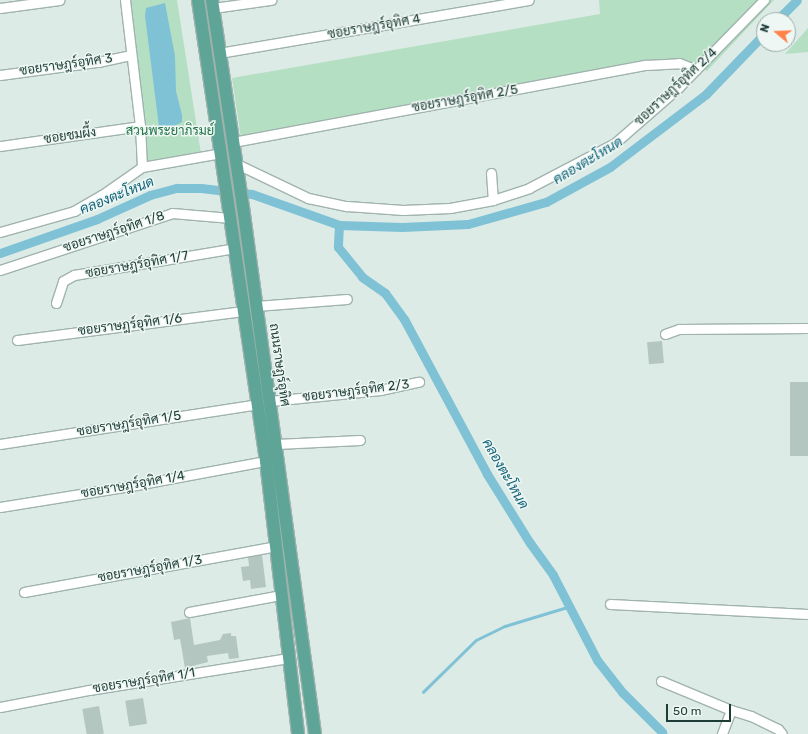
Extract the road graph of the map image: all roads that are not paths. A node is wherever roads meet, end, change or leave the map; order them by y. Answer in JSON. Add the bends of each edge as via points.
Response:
{"nodes":[{"id":1,"x":59,"y":0,"type":"edge"},
{"id":2,"x":125,"y":0,"type":"edge"},
{"id":3,"x":198,"y":0,"type":"edge"},
{"id":4,"x":271,"y":0,"type":"edge"},
{"id":5,"x":530,"y":0,"type":"edge"},
{"id":6,"x":764,"y":0,"type":"edge"},
{"id":7,"x":212,"y":4,"type":"edge"},
{"id":8,"x":0,"y":8,"type":"edge"},
{"id":9,"x":219,"y":53,"type":"junction"},
{"id":10,"x":131,"y":54,"type":"junction"},
{"id":11,"x":696,"y":70,"type":"junction"},
{"id":12,"x":0,"y":75,"type":"edge"},
{"id":13,"x":140,"y":126,"type":"junction"},
{"id":14,"x":233,"y":142,"type":"junction"},
{"id":15,"x":0,"y":146,"type":"edge"},
{"id":16,"x":221,"y":153,"type":"junction"},
{"id":17,"x":142,"y":167,"type":"junction"},
{"id":18,"x":237,"y":168,"type":"junction"},
{"id":19,"x":491,"y":173,"type":"dead end"},
{"id":20,"x":493,"y":200,"type":"junction"},
{"id":21,"x":230,"y":212,"type":"junction"},
{"id":22,"x":0,"y":232,"type":"edge"},
{"id":23,"x":235,"y":248,"type":"junction"},
{"id":24,"x":0,"y":270,"type":"edge"},
{"id":25,"x":347,"y":299,"type":"dead end"},
{"id":26,"x":56,"y":303,"type":"dead end"},
{"id":27,"x":256,"y":306,"type":"junction"},
{"id":28,"x":243,"y":311,"type":"junction"},
{"id":29,"x":808,"y":328,"type":"edge"},
{"id":30,"x":665,"y":334,"type":"dead end"},
{"id":31,"x":17,"y":340,"type":"dead end"},
{"id":32,"x":419,"y":382,"type":"dead end"},
{"id":33,"x":270,"y":402,"type":"junction"},
{"id":34,"x":257,"y":404,"type":"junction"},
{"id":35,"x":360,"y":440,"type":"dead end"},
{"id":36,"x":0,"y":444,"type":"edge"},
{"id":37,"x":276,"y":444,"type":"junction"},
{"id":38,"x":266,"y":461,"type":"junction"},
{"id":39,"x":0,"y":507,"type":"edge"},
{"id":40,"x":277,"y":546,"type":"junction"},
{"id":41,"x":24,"y":592,"type":"dead end"},
{"id":42,"x":281,"y":595,"type":"junction"},
{"id":43,"x":610,"y":604,"type":"dead end"},
{"id":44,"x":189,"y":612,"type":"dead end"},
{"id":45,"x":808,"y":614,"type":"edge"},
{"id":46,"x":288,"y":658,"type":"junction"},
{"id":47,"x":661,"y":681,"type":"dead end"},
{"id":48,"x":0,"y":707,"type":"edge"},
{"id":49,"x":731,"y":710,"type":"junction"},
{"id":50,"x":298,"y":734,"type":"edge"},
{"id":51,"x":315,"y":734,"type":"edge"},
{"id":52,"x":722,"y":734,"type":"edge"},
{"id":53,"x":782,"y":734,"type":"edge"}],
"edges":[{"from":1,"to":8,"type":"street"},
{"from":2,"to":10,"type":"street","name":"ซอยราษฎร์อุทิศ 3"},
{"from":3,"to":16,"type":"main road","name":"ถนนราษฎร์อุทิศ"},
{"from":4,"to":7,"type":"street"},
{"from":5,"to":9,"type":"street","name":"ซอยราษฎร์อุทิศ 4"},
{"from":6,"to":11,"type":"street","name":"ซอยราษฎร์อุทิศ 2/4"},
{"from":7,"to":9,"type":"main road","name":"ถนนราษฎร์อุทิศ"},
{"from":9,"to":14,"type":"main road","name":"ถนนราษฎร์อุทิศ"},
{"from":10,"to":12,"type":"street","name":"ซอยราษฎร์อุทิศ 3","via":[[98,62]]},
{"from":10,"to":13,"type":"street","name":"ซอยราษฎร์อุทิศ 3"},
{"from":11,"to":14,"type":"street","name":"ซอยราษฎร์อุทิศ 2/5","via":[[679,63],[646,65]]},
{"from":11,"to":20,"type":"street","name":"ซอยราษฎร์อุทิศ 2/4","via":[[615,143],[536,185]]},
{"from":13,"to":15,"type":"street","name":"ซอยชมผึ้ง"},
{"from":13,"to":17,"type":"street","name":"ซอยราษฎร์อุทิศ 3"},
{"from":14,"to":18,"type":"main road","name":"ถนนราษฎร์อุทิศ"},
{"from":16,"to":17,"type":"street"},
{"from":16,"to":21,"type":"main road","name":"ถนนราษฎร์อุทิศ"},
{"from":17,"to":22,"type":"street","via":[[74,211]]},
{"from":18,"to":20,"type":"street","name":"ซอยราษฎร์อุทิศ 2/4","via":[[308,198],[347,206],[403,210],[450,208]]},
{"from":18,"to":27,"type":"main road","name":"ถนนราษฎร์อุทิศ"},
{"from":19,"to":20,"type":"street"},
{"from":21,"to":23,"type":"main road","name":"ถนนราษฎร์อุทิศ"},
{"from":21,"to":24,"type":"street","name":"ซอยราษฎร์อุทิศ 1/8","via":[[162,215]]},
{"from":23,"to":26,"type":"street","name":"ซอยราษฎร์อุทิศ 1/7","via":[[74,275],[63,280]]},
{"from":23,"to":28,"type":"main road","name":"ถนนราษฎร์อุทิศ"},
{"from":25,"to":27,"type":"street"},
{"from":27,"to":33,"type":"main road","name":"ถนนราษฎร์อุทิศ"},
{"from":28,"to":31,"type":"street","name":"ซอยราษฎร์อุทิศ 1/6"},
{"from":28,"to":34,"type":"main road","name":"ถนนราษฎร์อุทิศ"},
{"from":29,"to":30,"type":"street","via":[[679,329]]},
{"from":32,"to":33,"type":"street","name":"ซอยราษฎร์อุทิศ 2/3","via":[[380,390]]},
{"from":33,"to":37,"type":"main road","name":"ถนนราษฎร์อุทิศ"},
{"from":34,"to":36,"type":"street","name":"ซอยราษฎร์อุทิศ 1/5"},
{"from":34,"to":38,"type":"main road","name":"ถนนราษฎร์อุทิศ"},
{"from":35,"to":37,"type":"street"},
{"from":37,"to":51,"type":"main road","name":"ถนนราษฎร์อุทิศ"},
{"from":38,"to":39,"type":"street","name":"ซอยราษฎร์อุทิศ 1/4"},
{"from":38,"to":40,"type":"main road","name":"ถนนราษฎร์อุทิศ"},
{"from":40,"to":41,"type":"street","name":"ซอยราษฎร์อุทิศ 1/3"},
{"from":40,"to":42,"type":"main road","name":"ถนนราษฎร์อุทิศ"},
{"from":42,"to":44,"type":"street"},
{"from":42,"to":46,"type":"main road","name":"ถนนราษฎร์อุทิศ"},
{"from":43,"to":45,"type":"street"},
{"from":46,"to":48,"type":"street","name":"ซอยราษฎร์อุทิศ 1/1"},
{"from":46,"to":50,"type":"main road","name":"ถนนราษฎร์อุทิศ"},
{"from":47,"to":49,"type":"street"},
{"from":49,"to":52,"type":"street"},
{"from":49,"to":53,"type":"street","via":[[751,716],[778,729]]}]}
